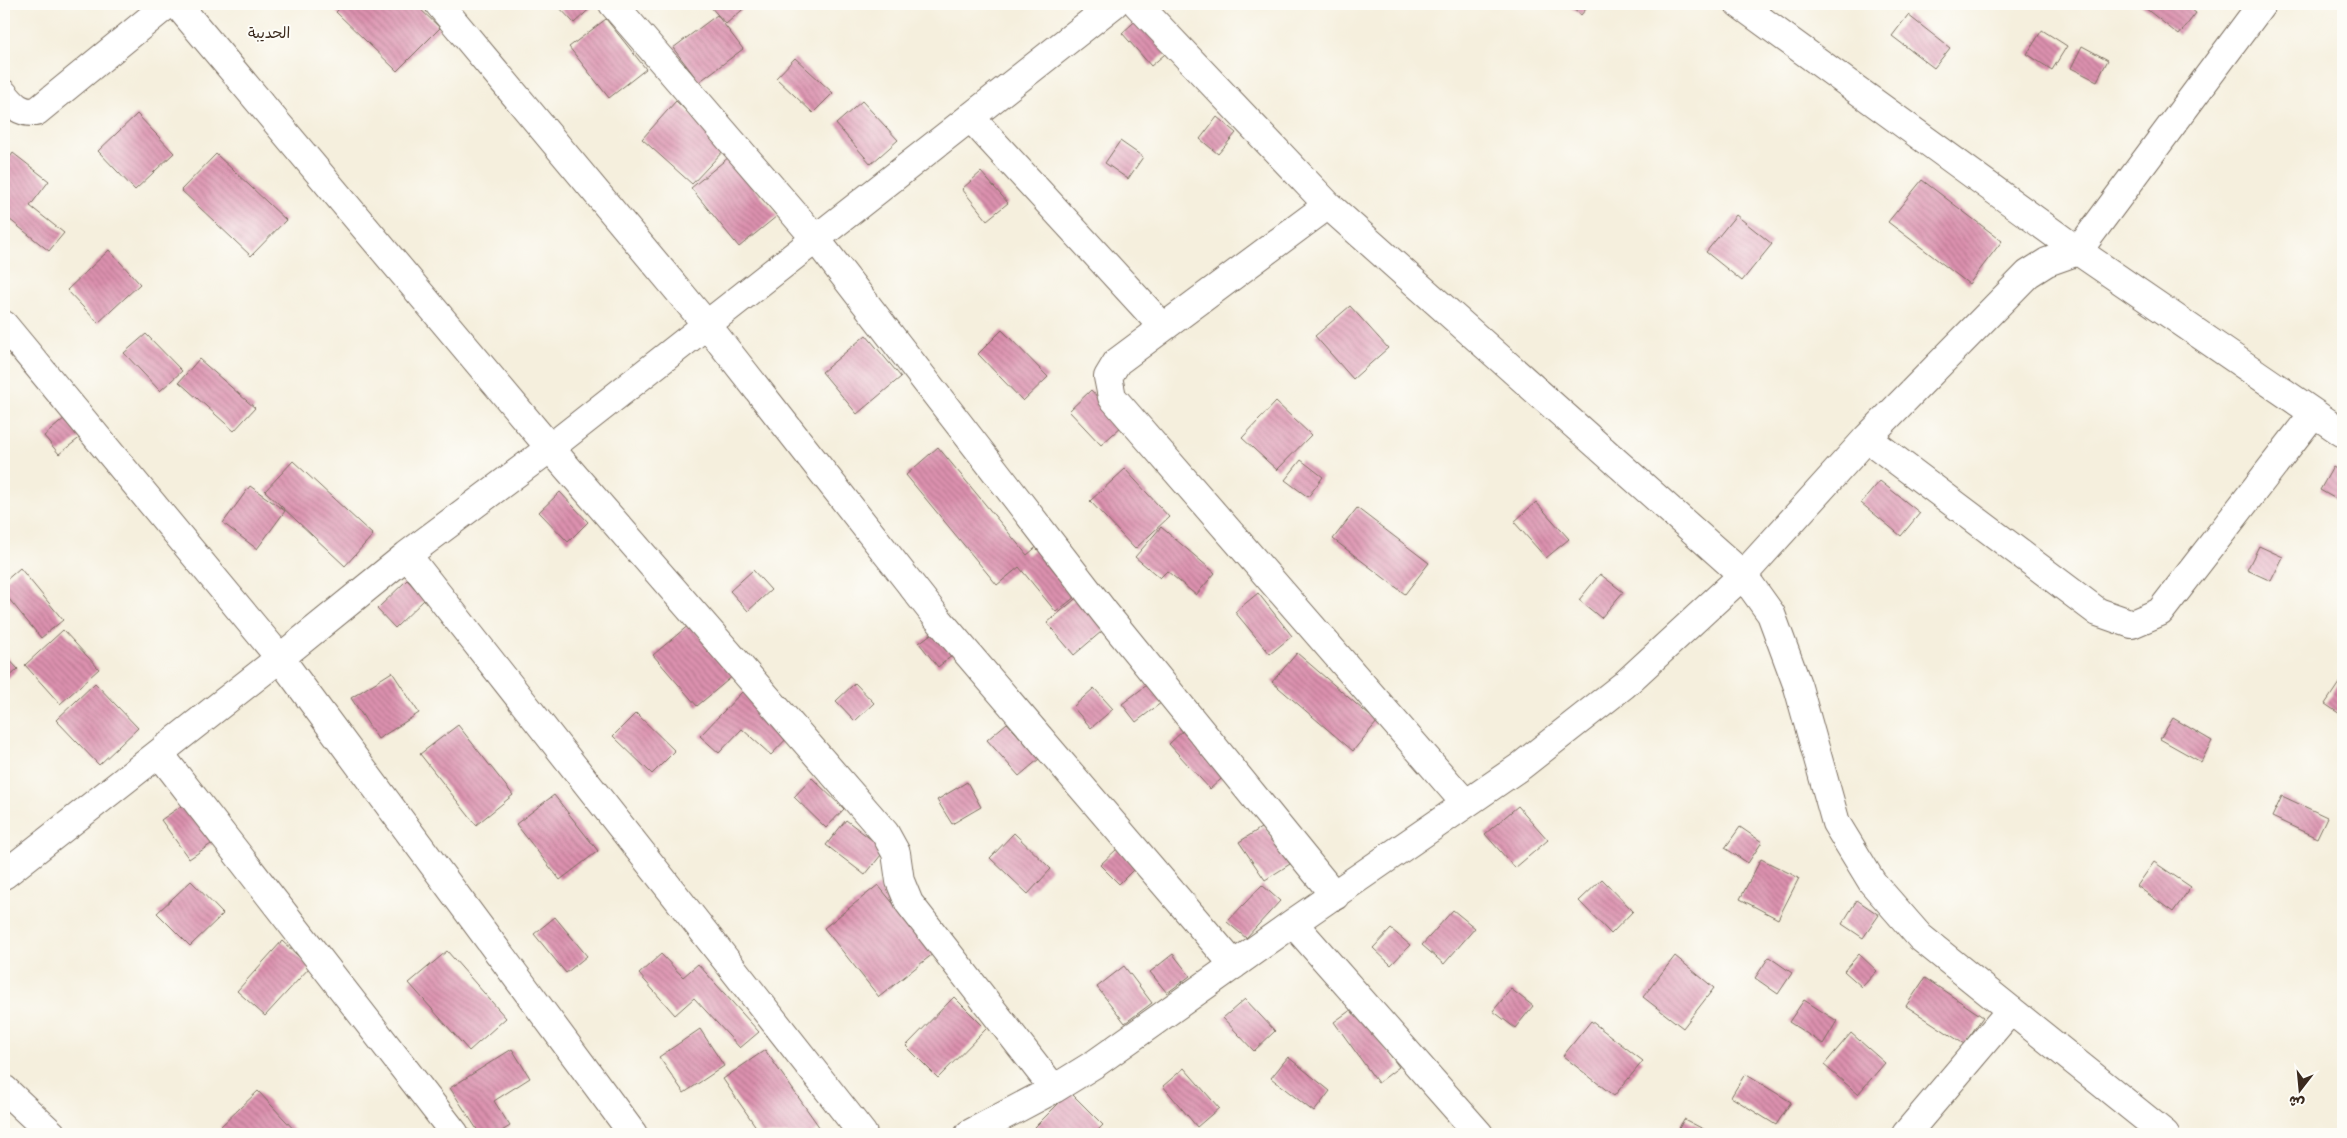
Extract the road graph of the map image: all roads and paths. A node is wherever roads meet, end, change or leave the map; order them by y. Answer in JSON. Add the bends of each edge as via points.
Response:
{"nodes":[{"id":1,"x":168,"y":4,"type":"edge"},
{"id":2,"x":176,"y":4,"type":"edge"},
{"id":3,"x":439,"y":4,"type":"edge"},
{"id":4,"x":613,"y":4,"type":"edge"},
{"id":5,"x":1114,"y":4,"type":"edge"},
{"id":6,"x":1138,"y":4,"type":"edge"},
{"id":7,"x":1739,"y":4,"type":"edge"},
{"id":8,"x":2262,"y":4,"type":"edge"},
{"id":9,"x":4,"y":94,"type":"edge"},
{"id":10,"x":970,"y":116,"type":"junction"},
{"id":11,"x":1328,"y":205,"type":"junction"},
{"id":12,"x":815,"y":238,"type":"junction"},
{"id":13,"x":2078,"y":252,"type":"junction"},
{"id":14,"x":4,"y":325,"type":"edge"},
{"id":15,"x":707,"y":325,"type":"junction"},
{"id":16,"x":1163,"y":327,"type":"junction"},
{"id":17,"x":2314,"y":413,"type":"junction"},
{"id":18,"x":2343,"y":433,"type":"edge"},
{"id":19,"x":1867,"y":438,"type":"junction"},
{"id":20,"x":550,"y":448,"type":"junction"},
{"id":21,"x":408,"y":555,"type":"junction"},
{"id":22,"x":1743,"y":575,"type":"junction"},
{"id":23,"x":280,"y":658,"type":"junction"},
{"id":24,"x":160,"y":753,"type":"junction"},
{"id":25,"x":1466,"y":804,"type":"junction"},
{"id":26,"x":6,"y":867,"type":"edge"},
{"id":27,"x":1335,"y":896,"type":"junction"},
{"id":28,"x":1293,"y":923,"type":"junction"},
{"id":29,"x":1234,"y":965,"type":"junction"},
{"id":30,"x":2011,"y":1010,"type":"junction"},
{"id":31,"x":4,"y":1089,"type":"edge"},
{"id":32,"x":1054,"y":1089,"type":"junction"},
{"id":33,"x":52,"y":1134,"type":"edge"},
{"id":34,"x":455,"y":1134,"type":"edge"},
{"id":35,"x":633,"y":1134,"type":"edge"},
{"id":36,"x":863,"y":1134,"type":"edge"},
{"id":37,"x":969,"y":1134,"type":"edge"},
{"id":38,"x":1479,"y":1134,"type":"edge"},
{"id":39,"x":1906,"y":1134,"type":"edge"},
{"id":40,"x":2165,"y":1134,"type":"edge"}],
"edges":[{"from":1,"to":9,"type":"street","via":[[36,112],[25,113],[15,108]]},
{"from":2,"to":20,"type":"street"},
{"from":3,"to":15,"type":"street"},
{"from":4,"to":12,"type":"street"},
{"from":5,"to":10,"type":"street"},
{"from":6,"to":11,"type":"street"},
{"from":7,"to":13,"type":"street"},
{"from":8,"to":13,"type":"street"},
{"from":10,"to":12,"type":"street"},
{"from":10,"to":16,"type":"street"},
{"from":11,"to":16,"type":"street"},
{"from":11,"to":22,"type":"street"},
{"from":12,"to":15,"type":"street"},
{"from":12,"to":27,"type":"street","via":[[1099,605]]},
{"from":13,"to":17,"type":"street"},
{"from":13,"to":19,"type":"street","via":[[2047,262],[2028,274]]},
{"from":14,"to":23,"type":"street"},
{"from":15,"to":20,"type":"street"},
{"from":15,"to":29,"type":"street","via":[[938,618]]},
{"from":16,"to":25,"type":"street","via":[[1117,362],[1108,377],[1112,396]]},
{"from":17,"to":18,"type":"street"},
{"from":17,"to":19,"type":"street","via":[[2160,612],[2132,624],[2098,612]]},
{"from":19,"to":22,"type":"street"},
{"from":20,"to":21,"type":"street"},
{"from":20,"to":32,"type":"street","via":[[885,833],[896,853],[900,881],[909,903]]},
{"from":21,"to":23,"type":"street"},
{"from":21,"to":36,"type":"street"},
{"from":22,"to":25,"type":"street","via":[[1624,685],[1521,766]]},
{"from":22,"to":30,"type":"street","via":[[1771,614],[1798,687],[1836,823],[1872,882],[1920,937]]},
{"from":23,"to":24,"type":"street"},
{"from":23,"to":35,"type":"street"},
{"from":24,"to":26,"type":"street"},
{"from":24,"to":34,"type":"street"},
{"from":25,"to":27,"type":"street"},
{"from":27,"to":28,"type":"street"},
{"from":28,"to":29,"type":"street"},
{"from":28,"to":38,"type":"street"},
{"from":29,"to":32,"type":"street"},
{"from":30,"to":39,"type":"street"},
{"from":30,"to":40,"type":"street"},
{"from":31,"to":33,"type":"street"},
{"from":32,"to":37,"type":"street"}]}
